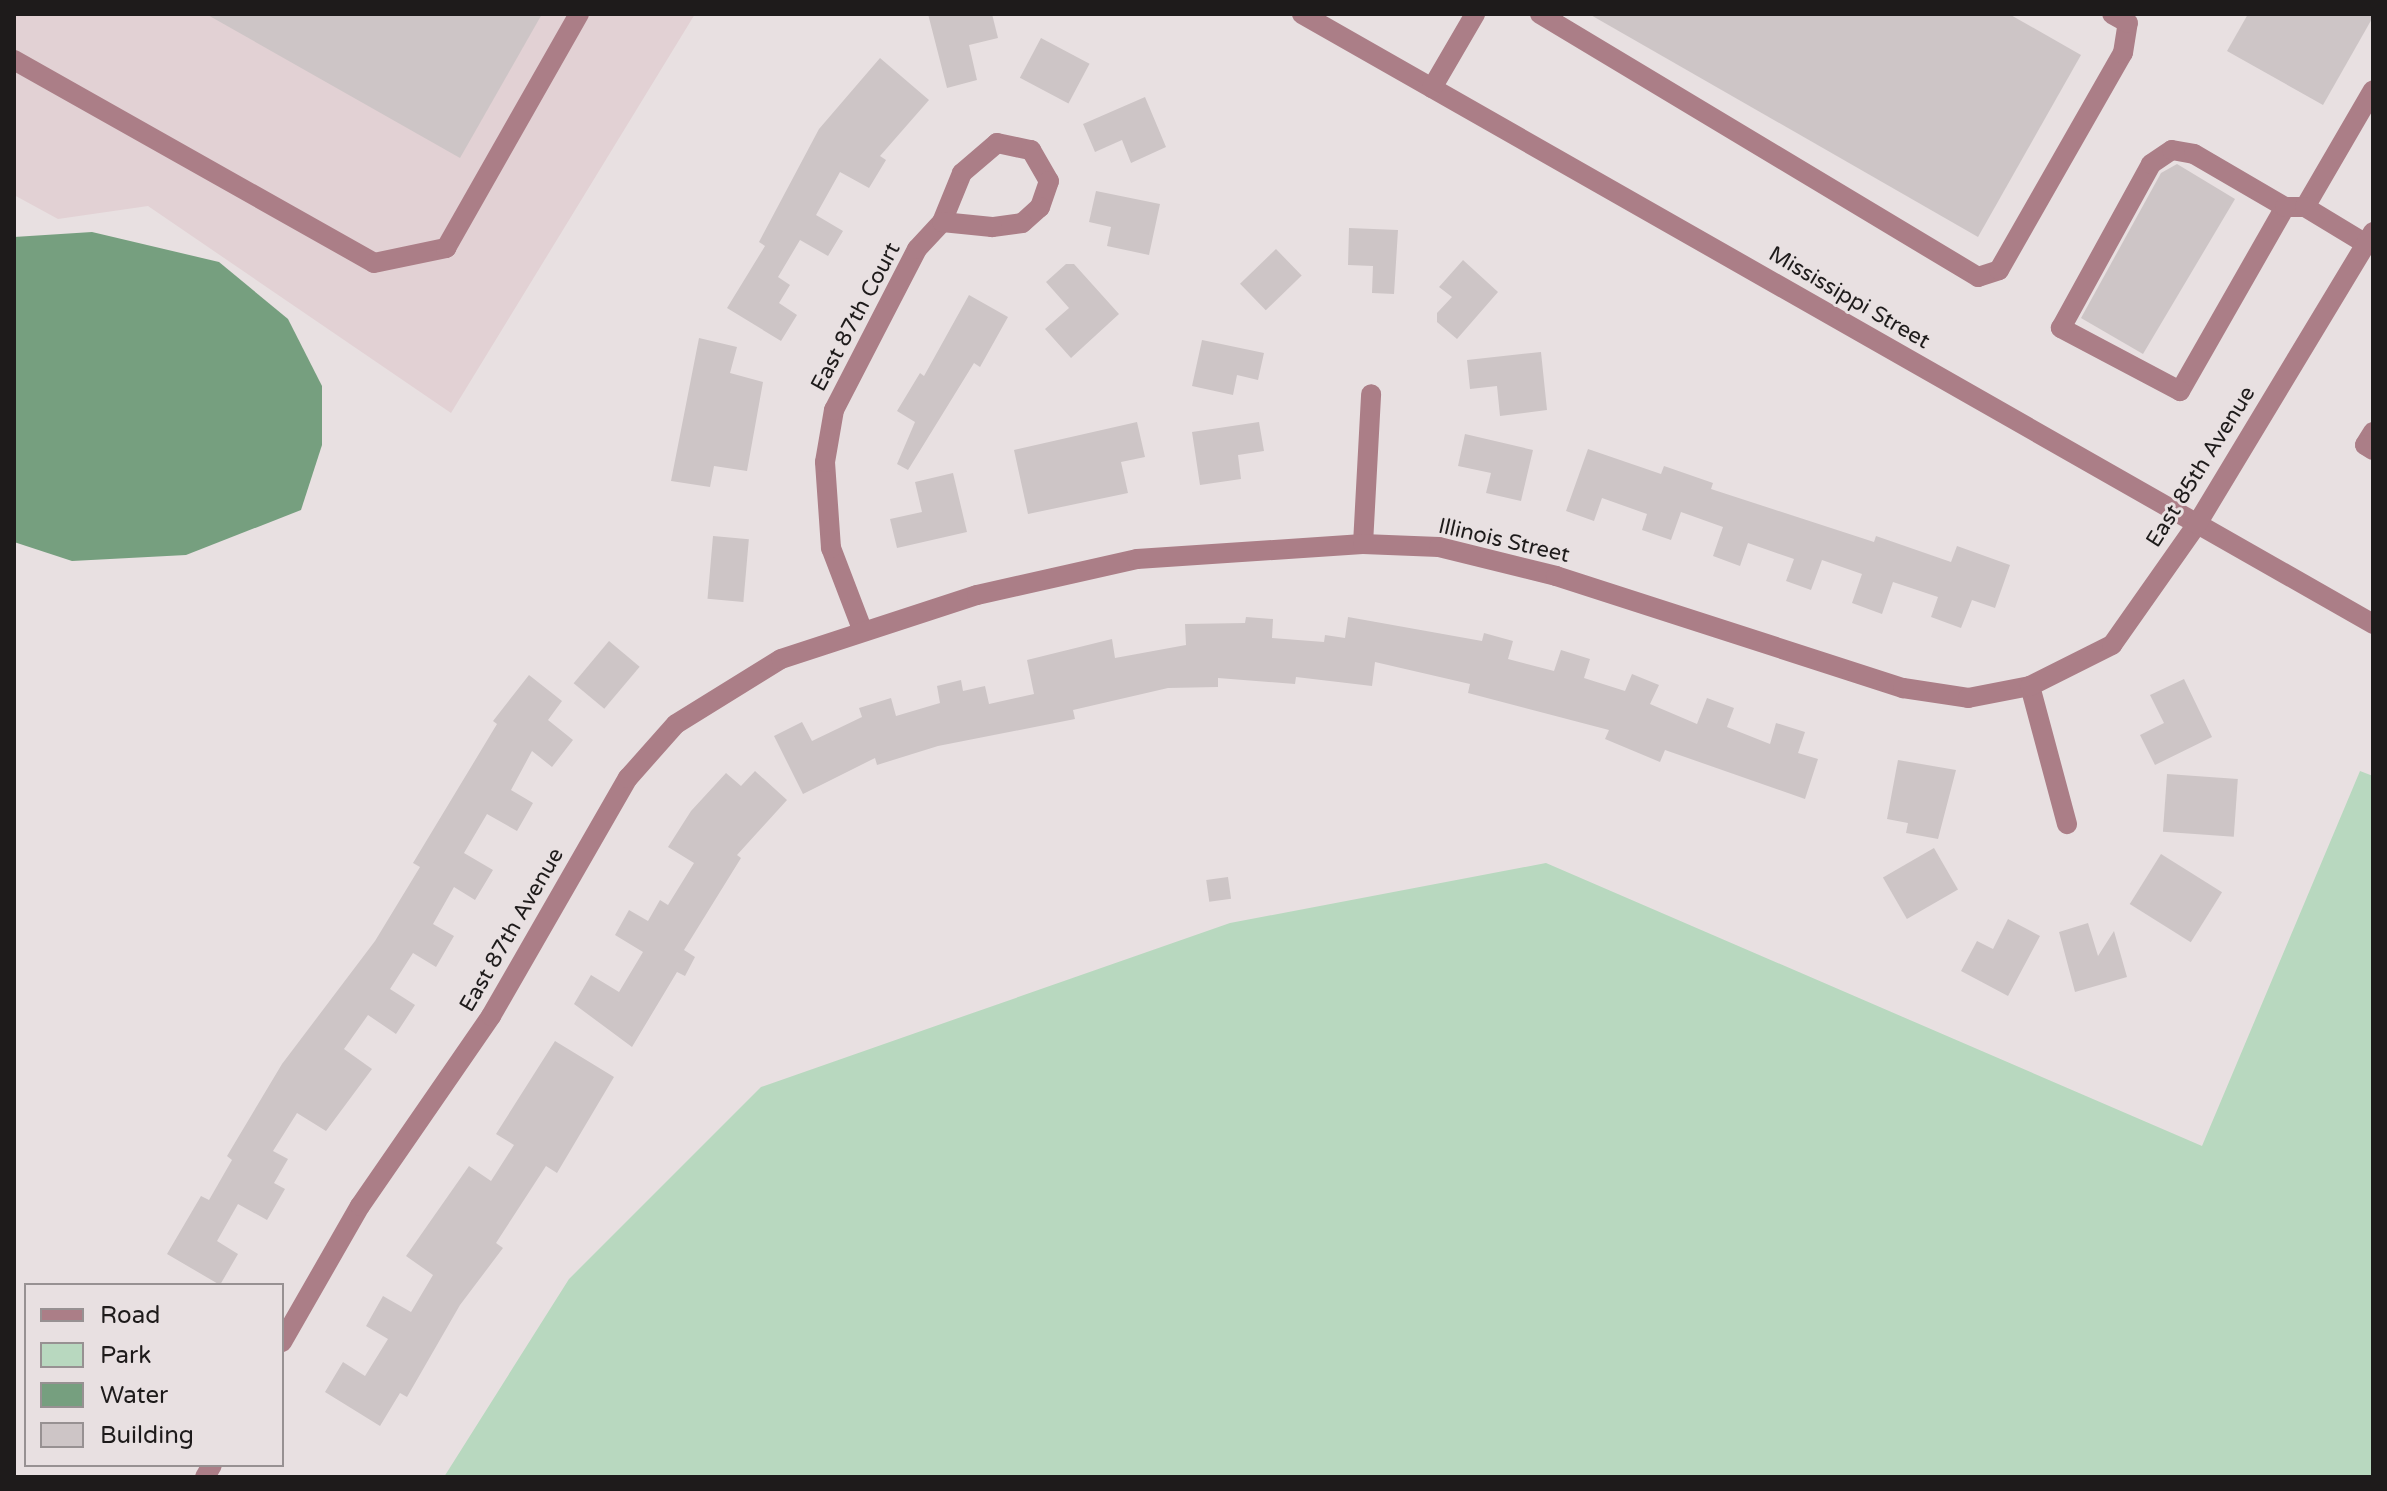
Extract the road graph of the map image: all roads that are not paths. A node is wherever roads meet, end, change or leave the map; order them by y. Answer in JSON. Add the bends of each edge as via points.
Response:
{"nodes":[{"id":1,"x":579,"y":14,"type":"edge"},
{"id":2,"x":1302,"y":14,"type":"edge"},
{"id":3,"x":1475,"y":14,"type":"edge"},
{"id":4,"x":1540,"y":14,"type":"edge"},
{"id":5,"x":2120,"y":19,"type":"edge"},
{"id":6,"x":14,"y":60,"type":"edge"},
{"id":7,"x":1432,"y":88,"type":"junction"},
{"id":8,"x":2373,"y":90,"type":"edge"},
{"id":9,"x":2295,"y":207,"type":"junction"},
{"id":10,"x":942,"y":222,"type":"junction"},
{"id":11,"x":2369,"y":245,"type":"edge"},
{"id":12,"x":1371,"y":394,"type":"dead end"},
{"id":13,"x":2373,"y":432,"type":"edge"},
{"id":14,"x":2373,"y":450,"type":"edge"},
{"id":15,"x":2197,"y":524,"type":"junction"},
{"id":16,"x":1363,"y":544,"type":"junction"},
{"id":17,"x":2373,"y":624,"type":"edge"},
{"id":18,"x":862,"y":629,"type":"junction"},
{"id":19,"x":2030,"y":686,"type":"junction"},
{"id":20,"x":2067,"y":824,"type":"dead end"},
{"id":21,"x":284,"y":1339,"type":"edge"}],
"edges":[{"from":1,"to":6,"type":"street","via":[[446,248],[374,263]]},
{"from":2,"to":7,"type":"street","name":"Mississippi Street"},
{"from":3,"to":7,"type":"street"},
{"from":4,"to":5,"type":"street","via":[[1978,277],[1999,270],[2123,53]]},
{"from":7,"to":15,"type":"street","name":"Mississippi Street"},
{"from":8,"to":9,"type":"street"},
{"from":9,"to":9,"type":"street","via":[[2180,391],[2061,328],[2151,164],[2172,150],[2194,154]]},
{"from":9,"to":11,"type":"street"},
{"from":10,"to":10,"type":"street","name":"East 87th Court","via":[[962,173],[997,143],[1031,150],[1049,181],[1040,207],[1022,223],[992,227]]},
{"from":10,"to":18,"type":"street","name":"East 87th Court","via":[[917,249],[834,410],[825,462],[831,548]]},
{"from":11,"to":15,"type":"street","name":"East 85th Avenue"},
{"from":12,"to":16,"type":"street"},
{"from":13,"to":14,"type":"street","via":[[2365,445]]},
{"from":15,"to":17,"type":"street","name":"Mississippi Street"},
{"from":15,"to":19,"type":"street","name":"East 85th Avenue","via":[[2112,645]]},
{"from":16,"to":18,"type":"street","name":"Illinois Street","via":[[1137,559],[977,595]]},
{"from":16,"to":19,"type":"street","name":"Illinois Street","via":[[1439,547],[1556,576],[1903,688],[1968,698]]},
{"from":18,"to":21,"type":"street","name":"East 87th Avenue","via":[[781,659],[705,704],[676,724],[628,778],[491,1016],[360,1206]]},
{"from":19,"to":20,"type":"street"}]}
